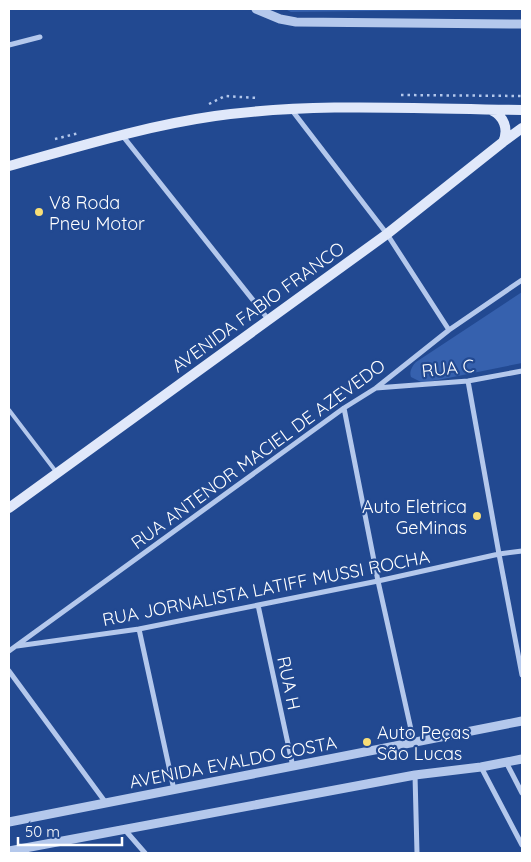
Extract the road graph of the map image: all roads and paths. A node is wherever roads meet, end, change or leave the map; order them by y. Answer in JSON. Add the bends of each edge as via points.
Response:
{"nodes":[{"id":1,"x":256,"y":9,"type":"edge"},
{"id":2,"x":522,"y":24,"type":"edge"},
{"id":3,"x":40,"y":37,"type":"dead end"},
{"id":4,"x":9,"y":45,"type":"edge"},
{"id":5,"x":291,"y":109,"type":"junction"},
{"id":6,"x":487,"y":110,"type":"junction"},
{"id":7,"x":522,"y":110,"type":"edge"},
{"id":8,"x":522,"y":128,"type":"edge"},
{"id":9,"x":121,"y":134,"type":"junction"},
{"id":10,"x":502,"y":142,"type":"junction"},
{"id":11,"x":9,"y":166,"type":"edge"},
{"id":12,"x":387,"y":234,"type":"junction"},
{"id":13,"x":522,"y":280,"type":"edge"},
{"id":14,"x":268,"y":319,"type":"junction"},
{"id":15,"x":449,"y":330,"type":"junction"},
{"id":16,"x":522,"y":371,"type":"edge"},
{"id":17,"x":468,"y":381,"type":"junction"},
{"id":18,"x":376,"y":388,"type":"junction"},
{"id":19,"x":344,"y":408,"type":"junction"},
{"id":20,"x":9,"y":410,"type":"edge"},
{"id":21,"x":57,"y":473,"type":"junction"},
{"id":22,"x":9,"y":508,"type":"edge"},
{"id":23,"x":522,"y":550,"type":"edge"},
{"id":24,"x":499,"y":554,"type":"junction"},
{"id":25,"x":378,"y":581,"type":"junction"},
{"id":26,"x":258,"y":605,"type":"junction"},
{"id":27,"x":139,"y":629,"type":"junction"},
{"id":28,"x":14,"y":647,"type":"junction"},
{"id":29,"x":9,"y":651,"type":"edge"},
{"id":30,"x":9,"y":671,"type":"edge"},
{"id":31,"x":522,"y":676,"type":"edge"},
{"id":32,"x":522,"y":722,"type":"edge"},
{"id":33,"x":414,"y":744,"type":"junction"},
{"id":34,"x":522,"y":759,"type":"edge"},
{"id":35,"x":506,"y":762,"type":"junction"},
{"id":36,"x":294,"y":767,"type":"junction"},
{"id":37,"x":481,"y":767,"type":"junction"},
{"id":38,"x":415,"y":775,"type":"junction"},
{"id":39,"x":174,"y":790,"type":"junction"},
{"id":40,"x":522,"y":793,"type":"edge"},
{"id":41,"x":106,"y":803,"type":"junction"},
{"id":42,"x":9,"y":822,"type":"edge"},
{"id":43,"x":125,"y":830,"type":"junction"},
{"id":44,"x":522,"y":845,"type":"edge"},
{"id":45,"x":11,"y":851,"type":"edge"},
{"id":46,"x":145,"y":853,"type":"edge"},
{"id":47,"x":417,"y":853,"type":"edge"}],
"edges":[{"from":1,"to":2,"type":"street","via":[[296,22]]},
{"from":3,"to":4,"type":"street"},
{"from":5,"to":6,"type":"main road","via":[[441,107]]},
{"from":5,"to":9,"type":"main road","via":[[215,116]]},
{"from":5,"to":12,"type":"street"},
{"from":6,"to":7,"type":"main road"},
{"from":6,"to":10,"type":"main road","via":[[496,113],[505,124]]},
{"from":8,"to":10,"type":"main road","name":"AVENIDA FABIO FRANCO"},
{"from":9,"to":11,"type":"main road"},
{"from":9,"to":14,"type":"street"},
{"from":10,"to":12,"type":"main road","name":"AVENIDA FABIO FRANCO"},
{"from":12,"to":14,"type":"main road","name":"AVENIDA FABIO FRANCO"},
{"from":12,"to":15,"type":"street"},
{"from":13,"to":15,"type":"street","name":"RUA ANTENOR MACIEL DE AZEVEDO"},
{"from":14,"to":21,"type":"main road","name":"AVENIDA FABIO FRANCO"},
{"from":15,"to":18,"type":"street","name":"RUA ANTENOR MACIEL DE AZEVEDO"},
{"from":16,"to":17,"type":"street","name":"RUA C"},
{"from":17,"to":18,"type":"street","name":"RUA C"},
{"from":17,"to":24,"type":"street"},
{"from":18,"to":19,"type":"street","name":"RUA ANTENOR MACIEL DE AZEVEDO"},
{"from":19,"to":25,"type":"street"},
{"from":19,"to":28,"type":"street","name":"RUA ANTENOR MACIEL DE AZEVEDO"},
{"from":20,"to":21,"type":"lane"},
{"from":21,"to":22,"type":"main road","name":"AVENIDA FABIO FRANCO"},
{"from":23,"to":24,"type":"street","name":"RUA JORNALISTA LATIFF MUSSI ROCHA"},
{"from":24,"to":25,"type":"street","name":"RUA JORNALISTA LATIFF MUSSI ROCHA"},
{"from":24,"to":31,"type":"street"},
{"from":25,"to":26,"type":"street","name":"RUA JORNALISTA LATIFF MUSSI ROCHA"},
{"from":25,"to":33,"type":"street"},
{"from":26,"to":27,"type":"street","name":"RUA JORNALISTA LATIFF MUSSI ROCHA"},
{"from":26,"to":36,"type":"street","name":"RUA H"},
{"from":27,"to":28,"type":"street","name":"RUA JORNALISTA LATIFF MUSSI ROCHA"},
{"from":27,"to":39,"type":"street"},
{"from":28,"to":29,"type":"street","name":"RUA ANTENOR MACIEL DE AZEVEDO"},
{"from":30,"to":41,"type":"street"},
{"from":32,"to":33,"type":"street","name":"AVENIDA EVALDO COSTA"},
{"from":33,"to":36,"type":"street","name":"AVENIDA EVALDO COSTA"},
{"from":34,"to":35,"type":"street"},
{"from":35,"to":37,"type":"street"},
{"from":35,"to":40,"type":"street"},
{"from":36,"to":39,"type":"street","name":"AVENIDA EVALDO COSTA"},
{"from":37,"to":38,"type":"street"},
{"from":37,"to":44,"type":"street"},
{"from":38,"to":43,"type":"street"},
{"from":38,"to":47,"type":"street"},
{"from":39,"to":41,"type":"street","name":"AVENIDA EVALDO COSTA"},
{"from":41,"to":42,"type":"street","name":"AVENIDA EVALDO COSTA"},
{"from":43,"to":45,"type":"street"},
{"from":43,"to":46,"type":"street"}]}
